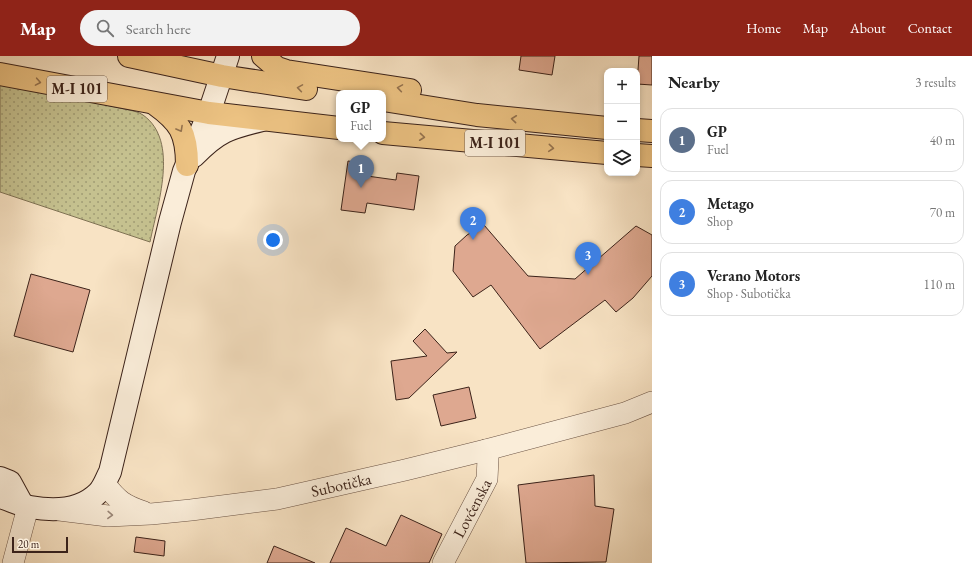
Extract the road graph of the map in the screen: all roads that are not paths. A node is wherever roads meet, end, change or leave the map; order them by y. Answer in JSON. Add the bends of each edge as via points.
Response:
{"nodes":[{"id":1,"x":129,"y":56,"type":"edge"},
{"id":2,"x":263,"y":56,"type":"edge"},
{"id":3,"x":223,"y":63,"type":"edge"},
{"id":4,"x":0,"y":74,"type":"edge"},
{"id":5,"x":336,"y":93,"type":"edge"},
{"id":6,"x":386,"y":100,"type":"edge"},
{"id":7,"x":154,"y":103,"type":"junction"},
{"id":8,"x":209,"y":114,"type":"junction"},
{"id":9,"x":477,"y":115,"type":"junction"},
{"id":10,"x":262,"y":120,"type":"junction"},
{"id":11,"x":336,"y":128,"type":"edge"},
{"id":12,"x":604,"y":128,"type":"edge"},
{"id":13,"x":640,"y":130,"type":"edge"},
{"id":14,"x":652,"y":131,"type":"edge"},
{"id":15,"x":386,"y":133,"type":"edge"},
{"id":16,"x":604,"y":153,"type":"edge"},
{"id":17,"x":640,"y":155,"type":"edge"},
{"id":18,"x":652,"y":156,"type":"edge"},
{"id":19,"x":187,"y":165,"type":"junction"},
{"id":20,"x":652,"y":402,"type":"edge"},
{"id":21,"x":486,"y":450,"type":"junction"},
{"id":22,"x":0,"y":478,"type":"edge"},
{"id":23,"x":104,"y":484,"type":"junction"},
{"id":24,"x":0,"y":497,"type":"edge"},
{"id":25,"x":25,"y":505,"type":"junction"},
{"id":26,"x":57,"y":509,"type":"junction"},
{"id":27,"x":151,"y":514,"type":"junction"},
{"id":28,"x":13,"y":563,"type":"edge"},
{"id":29,"x":444,"y":563,"type":"edge"}],
"edges":[{"from":1,"to":3,"type":"main road","via":[[165,64]]},
{"from":9,"to":2,"type":"main road","one_way":true,"via":[[408,89],[286,71],[277,68]]},
{"from":5,"to":3,"type":"main road","one_way":true},
{"from":3,"to":8,"type":"street"},
{"from":4,"to":7,"type":"main road","number":"M-I 101","one_way":true},
{"from":6,"to":9,"type":"main road","number":"M-I 101"},
{"from":7,"to":8,"type":"main road","number":"M-I 101"},
{"from":7,"to":19,"type":"main road","one_way":true,"via":[[179,126],[187,149]]},
{"from":8,"to":10,"type":"main road","number":"M-I 101"},
{"from":8,"to":19,"type":"street"},
{"from":12,"to":9,"type":"main road","number":"M-I 101","one_way":true},
{"from":10,"to":11,"type":"main road","number":"M-I 101"},
{"from":10,"to":19,"type":"street","via":[[220,133],[208,141]]},
{"from":13,"to":14,"type":"main road"},
{"from":15,"to":16,"type":"main road","number":"M-I 101","one_way":true},
{"from":17,"to":18,"type":"main road"},
{"from":19,"to":23,"type":"street","via":[[170,222],[110,472]]},
{"from":20,"to":21,"type":"street","name":"Subotička","via":[[624,413]]},
{"from":21,"to":27,"type":"street","name":"Subotička","via":[[277,498]]},
{"from":21,"to":29,"type":"street","name":"Lovćenska","via":[[487,479]]},
{"from":22,"to":25,"type":"street","via":[[10,482]]},
{"from":23,"to":26,"type":"street","via":[[88,501],[77,506]]},
{"from":23,"to":27,"type":"street","via":[[122,503]]},
{"from":24,"to":25,"type":"street","name":"Subotička"},
{"from":25,"to":26,"type":"street","name":"Subotička"},
{"from":25,"to":28,"type":"street"},
{"from":26,"to":27,"type":"street","name":"Subotička","one_way":true,"via":[[108,516]]}]}
